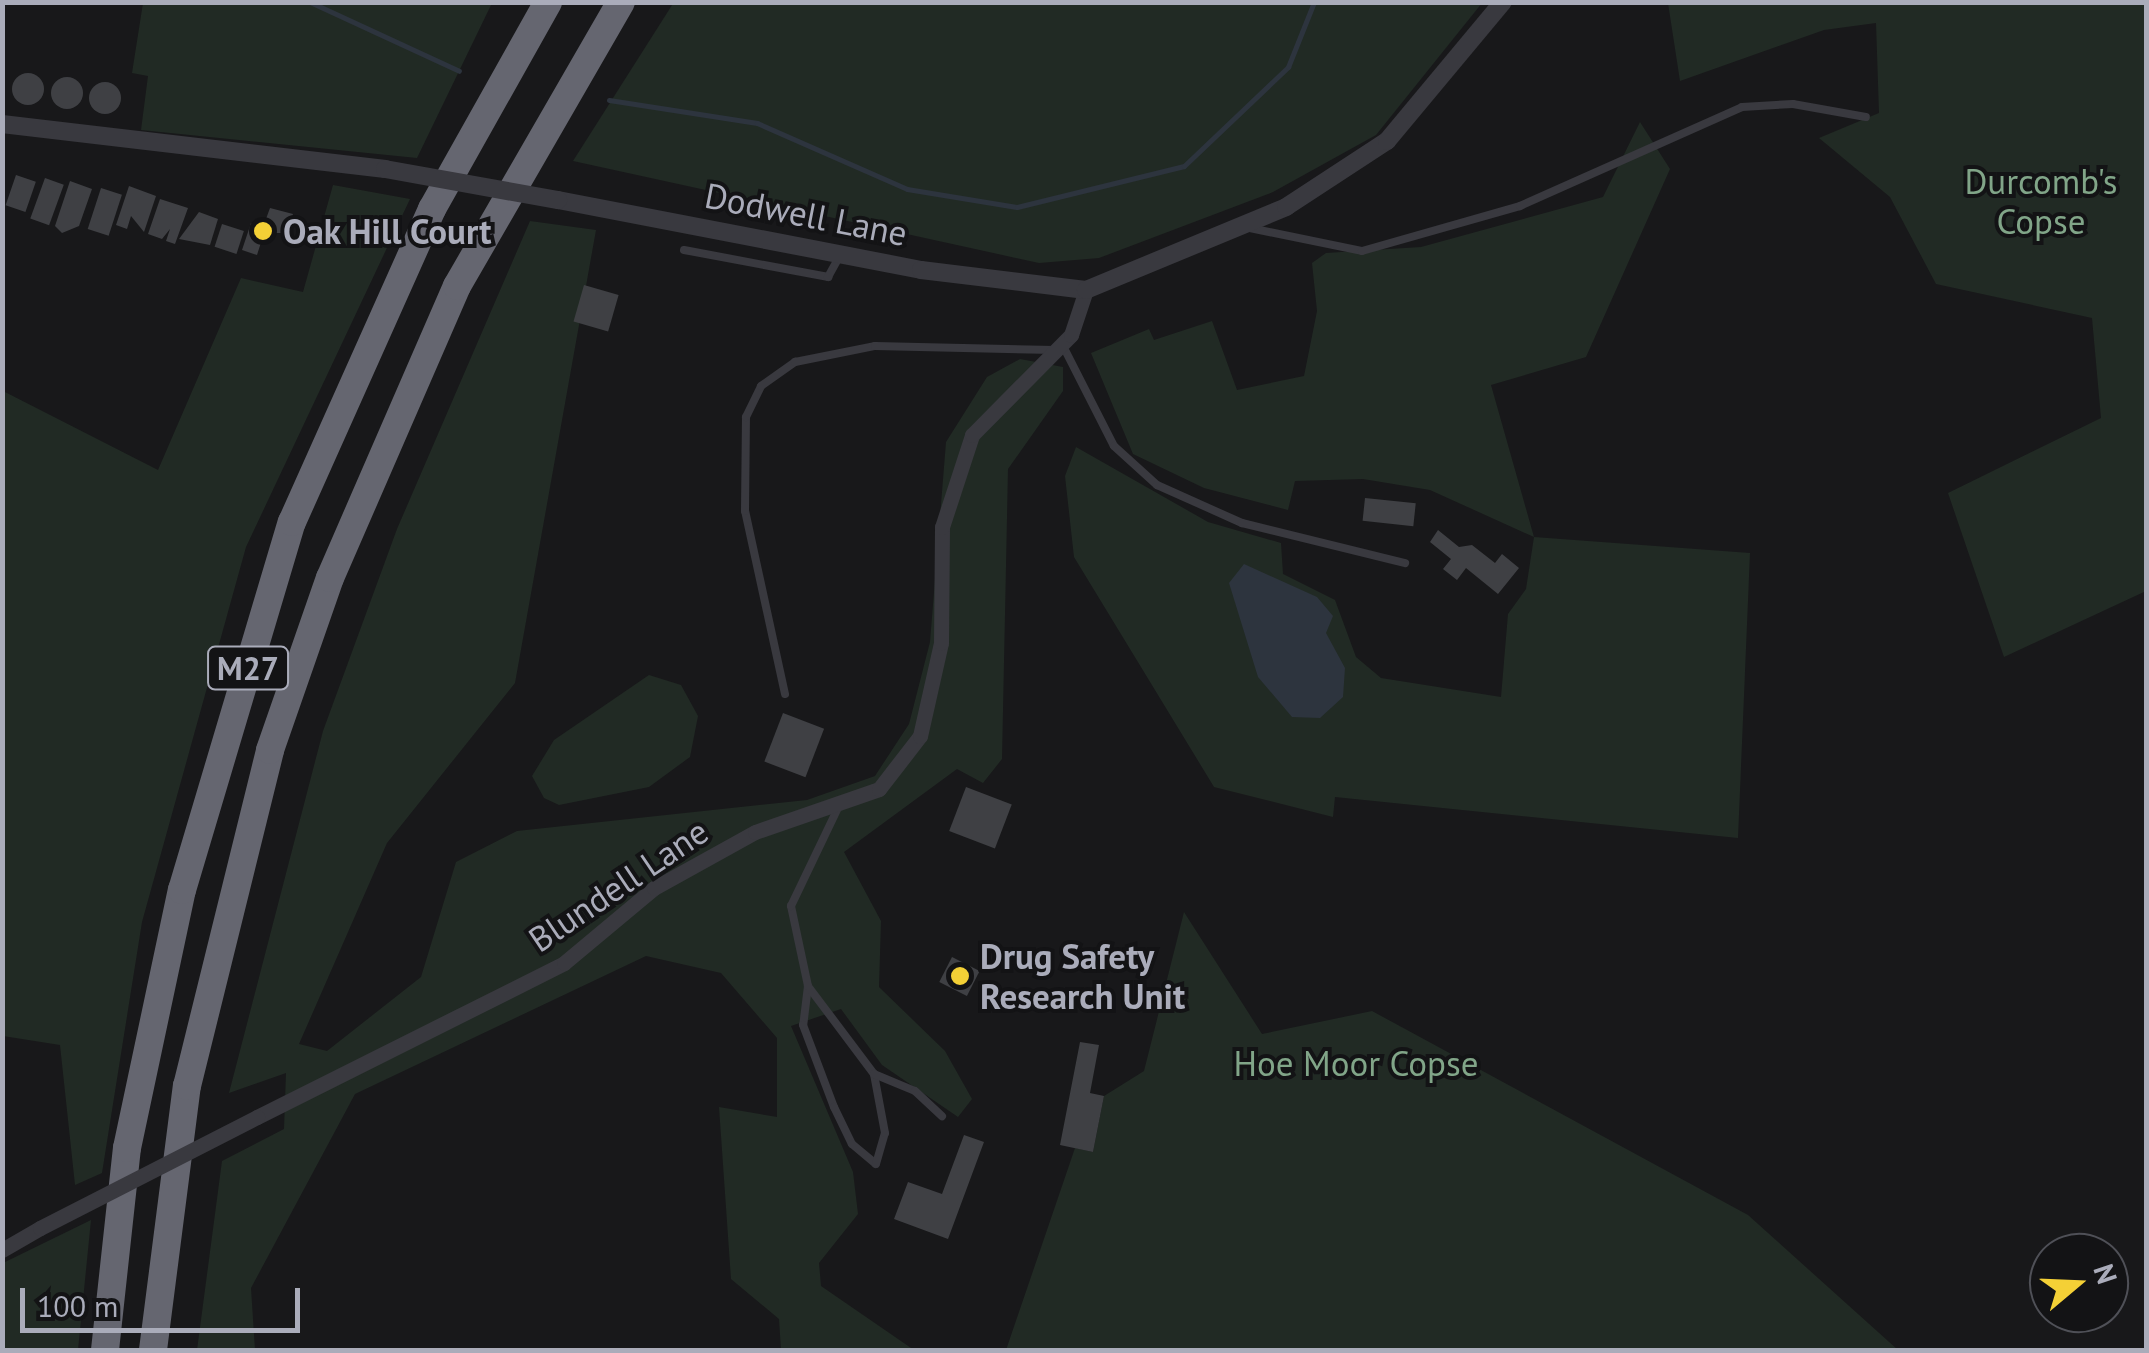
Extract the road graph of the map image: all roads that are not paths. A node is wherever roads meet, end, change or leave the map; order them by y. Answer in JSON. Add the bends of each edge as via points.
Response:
{"nodes":[{"id":1,"x":548,"y":2,"type":"edge"},
{"id":2,"x":620,"y":2,"type":"edge"},
{"id":3,"x":1504,"y":2,"type":"edge"},
{"id":4,"x":1866,"y":117,"type":"dead end"},
{"id":5,"x":2,"y":124,"type":"edge"},
{"id":6,"x":1240,"y":226,"type":"junction"},
{"id":7,"x":684,"y":250,"type":"dead end"},
{"id":8,"x":841,"y":253,"type":"junction"},
{"id":9,"x":1086,"y":290,"type":"junction"},
{"id":10,"x":1059,"y":347,"type":"junction"},
{"id":11,"x":1405,"y":563,"type":"dead end"},
{"id":12,"x":785,"y":694,"type":"dead end"},
{"id":13,"x":842,"y":802,"type":"junction"},
{"id":14,"x":808,"y":986,"type":"junction"},
{"id":15,"x":874,"y":1074,"type":"junction"},
{"id":16,"x":942,"y":1116,"type":"dead end"},
{"id":17,"x":2,"y":1250,"type":"edge"},
{"id":18,"x":104,"y":1350,"type":"edge"},
{"id":19,"x":153,"y":1350,"type":"edge"}],
"edges":[{"from":1,"to":18,"type":"highway","number":"M27","via":[[432,210],[292,522],[182,890],[127,1148]]},
{"from":2,"to":19,"type":"highway","number":"M27","via":[[518,166],[448,304],[330,578],[270,750],[187,1086]]},
{"from":3,"to":6,"type":"street","via":[[1387,141]]},
{"from":4,"to":6,"type":"lane","via":[[1793,104],[1742,107],[1520,206],[1362,251],[1278,241]]},
{"from":5,"to":8,"type":"street","name":"Dodwell Lane","bridge":true,"via":[[385,168]]},
{"from":6,"to":9,"type":"street"},
{"from":7,"to":8,"type":"lane","via":[[828,277]]},
{"from":8,"to":9,"type":"street","name":"Dodwell Lane"},
{"from":9,"to":10,"type":"street","name":"Blundell Lane"},
{"from":10,"to":11,"type":"lane","via":[[1114,446],[1157,486],[1242,523]]},
{"from":10,"to":12,"type":"lane","via":[[875,346],[795,362],[761,386],[746,417],[745,510]]},
{"from":10,"to":13,"type":"street","name":"Blundell Lane","via":[[972,435],[942,527],[941,643],[920,736],[879,789]]},
{"from":13,"to":14,"type":"lane","via":[[791,906]]},
{"from":13,"to":17,"type":"street","name":"Blundell Lane","bridge":true,"via":[[754,832],[654,888],[564,963]]},
{"from":14,"to":15,"type":"lane"},
{"from":14,"to":15,"type":"lane","via":[[804,1025],[834,1107],[852,1144],[876,1164],[885,1133]]},
{"from":15,"to":16,"type":"lane","via":[[915,1091]]}]}
